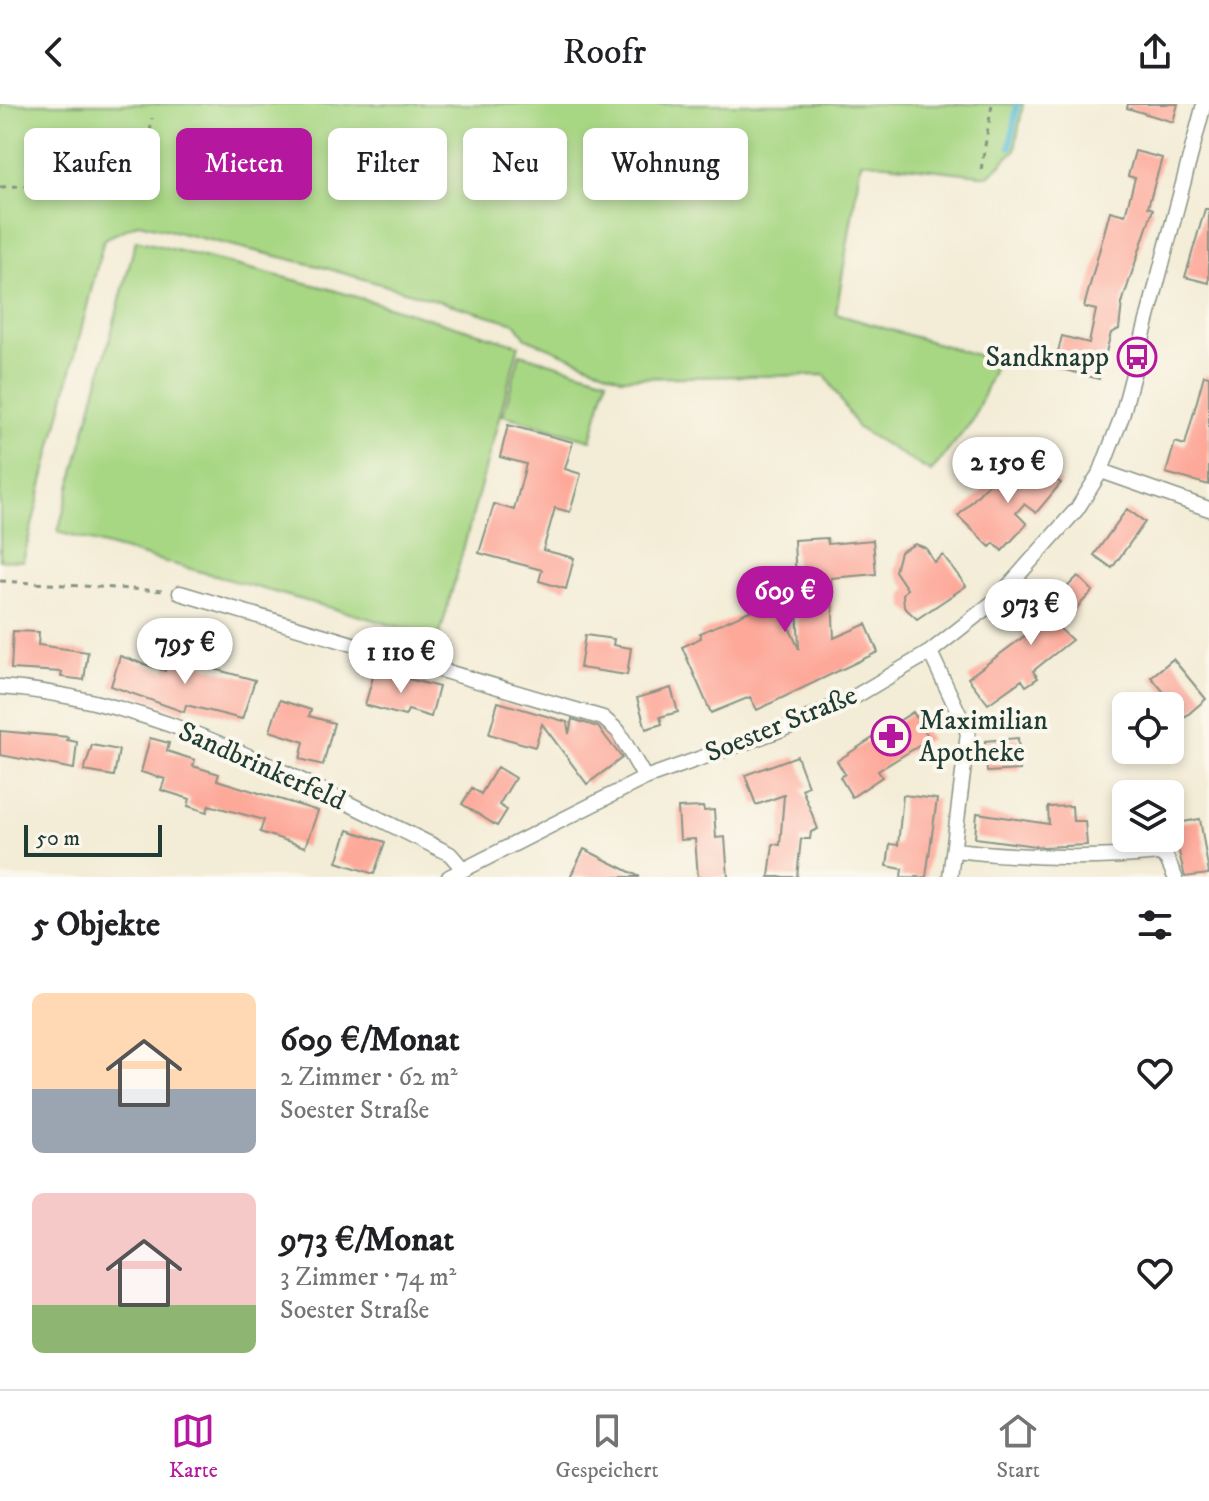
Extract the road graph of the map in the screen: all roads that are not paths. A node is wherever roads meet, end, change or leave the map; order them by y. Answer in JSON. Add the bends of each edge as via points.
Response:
{"nodes":[{"id":1,"x":1204,"y":104,"type":"edge"},
{"id":2,"x":1101,"y":471,"type":"junction"},
{"id":3,"x":1209,"y":509,"type":"edge"},
{"id":4,"x":180,"y":593,"type":"road end"},
{"id":5,"x":930,"y":652,"type":"junction"},
{"id":6,"x":0,"y":687,"type":"edge"},
{"id":7,"x":645,"y":778,"type":"junction"},
{"id":8,"x":954,"y":850,"type":"junction"},
{"id":9,"x":456,"y":873,"type":"edge"},
{"id":10,"x":950,"y":877,"type":"edge"},
{"id":11,"x":1175,"y":877,"type":"edge"}],
"edges":[{"from":1,"to":2,"type":"street","name":"Soester Straße","via":[[1122,416]]},
{"from":2,"to":3,"type":"street"},
{"from":2,"to":5,"type":"street","name":"Soester Straße","via":[[1032,563],[996,600]]},
{"from":4,"to":7,"type":"street","via":[[603,718],[618,731]]},
{"from":5,"to":7,"type":"street","name":"Soester Straße","via":[[817,715]]},
{"from":5,"to":8,"type":"street","via":[[968,733]]},
{"from":6,"to":9,"type":"street","name":"Sandbrinkerfeld","via":[[87,700],[226,746],[450,854]]},
{"from":7,"to":9,"type":"street","name":"Soester Straße"},
{"from":8,"to":10,"type":"street"},
{"from":8,"to":11,"type":"street","via":[[1023,858],[1160,853]]}]}
